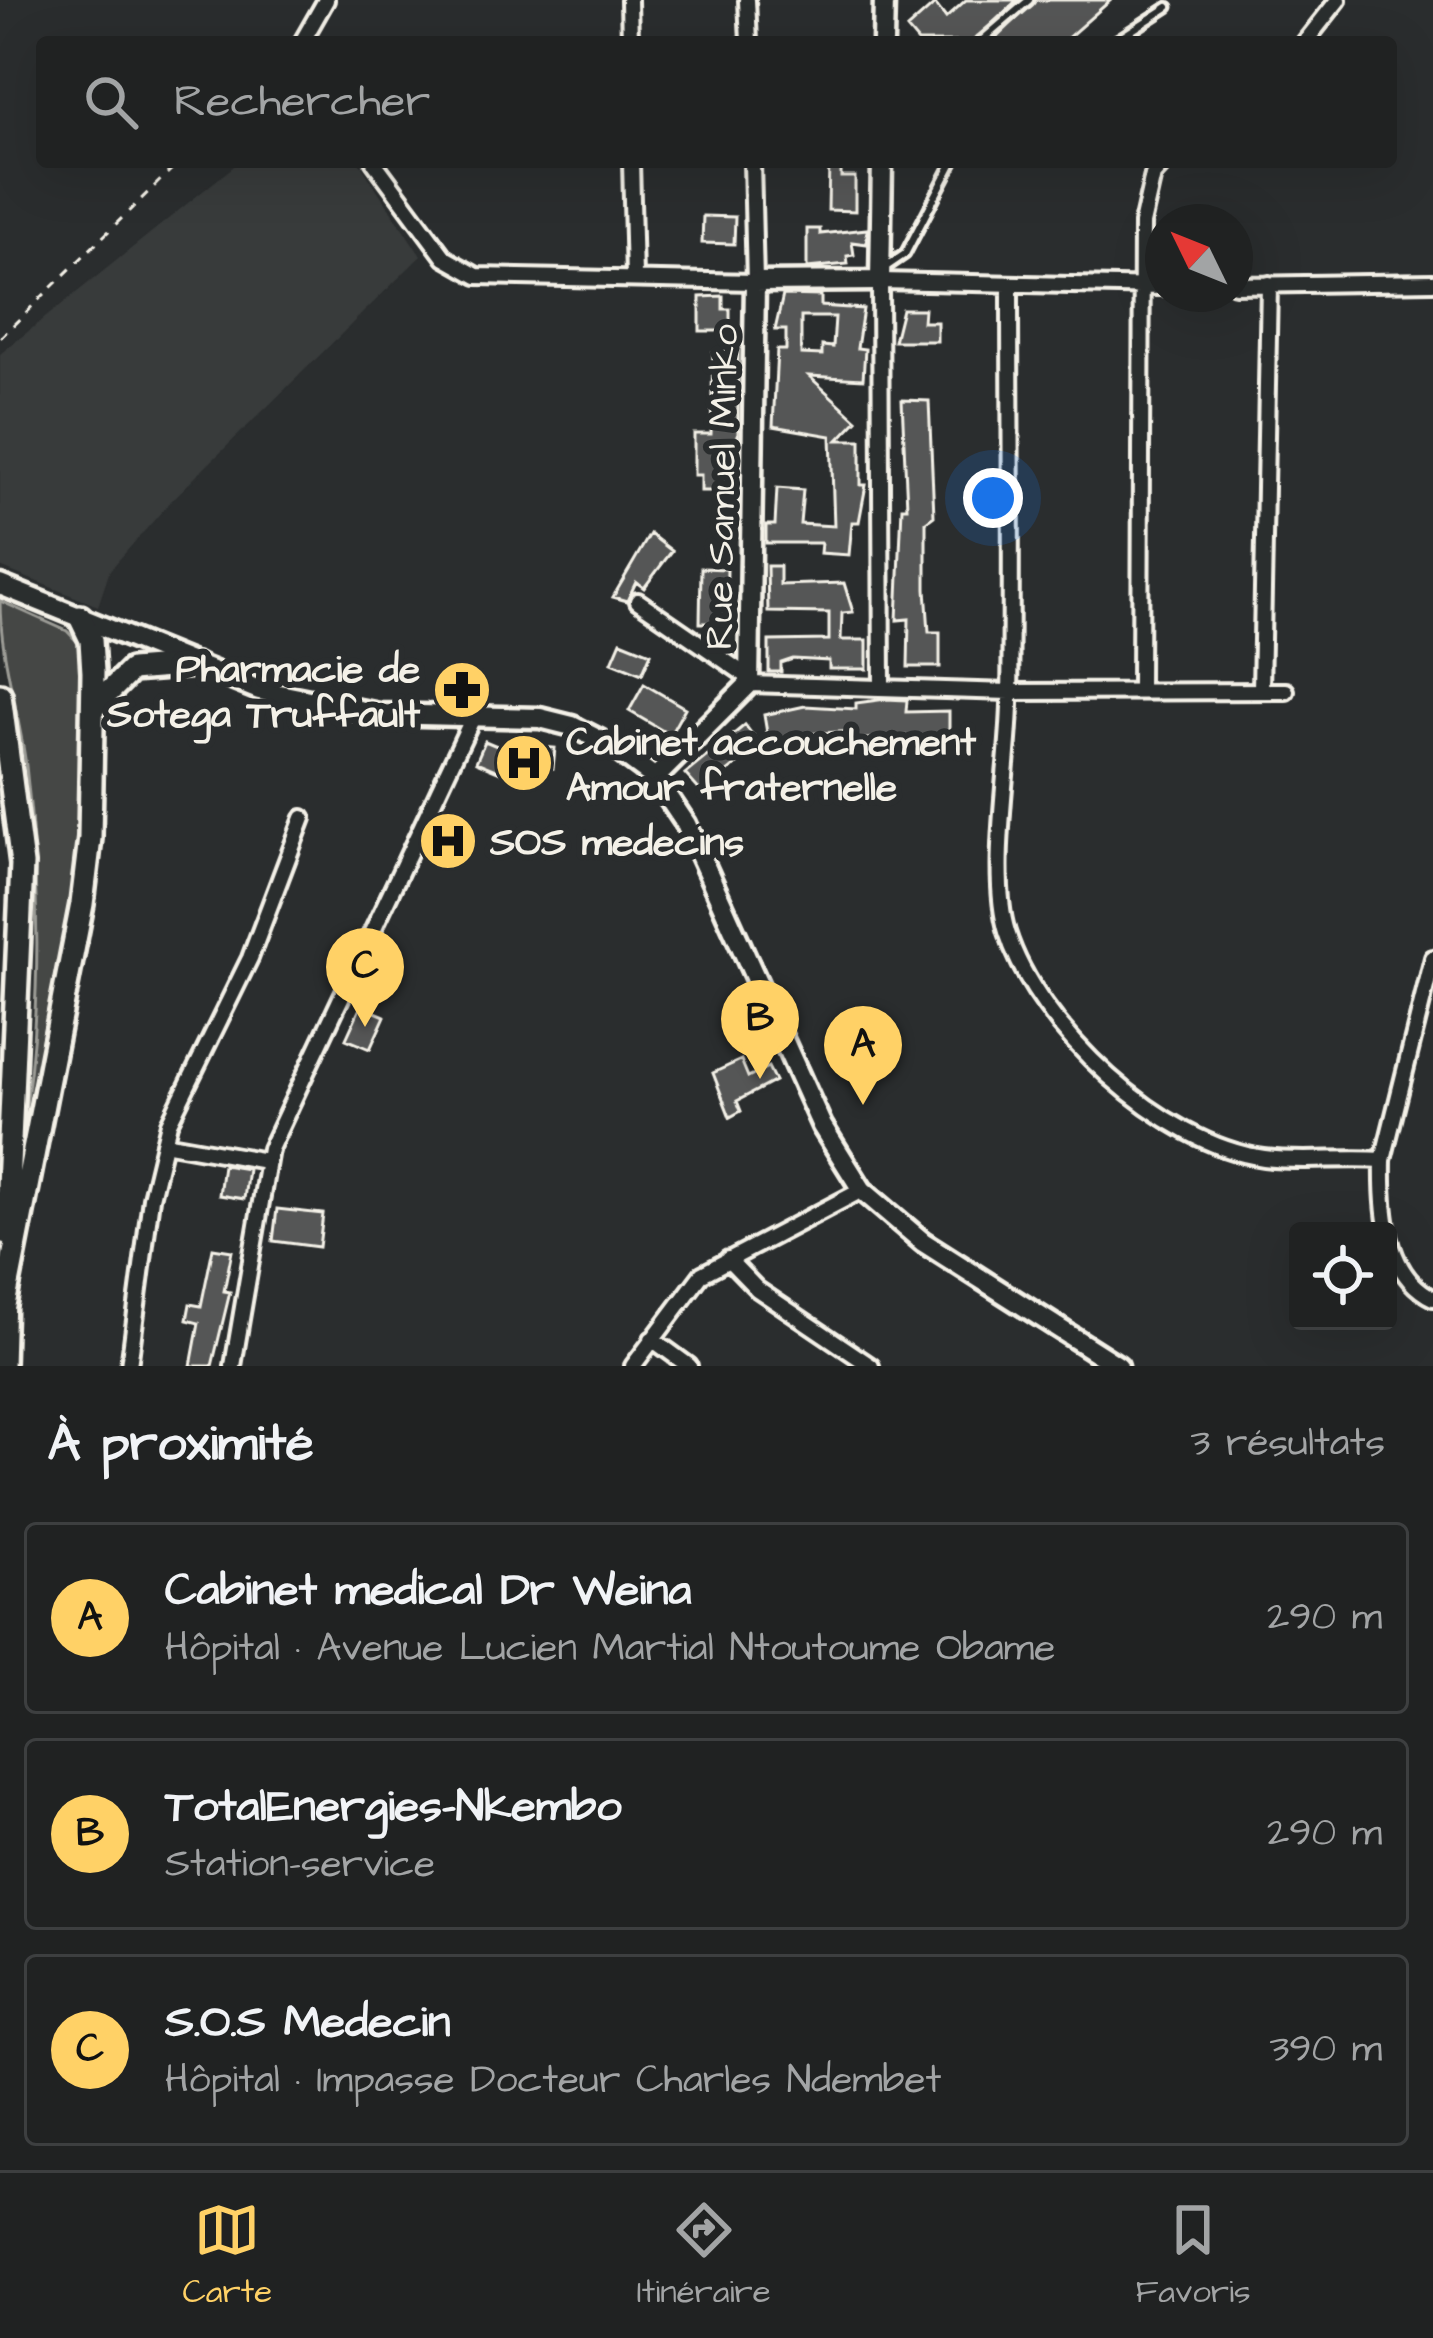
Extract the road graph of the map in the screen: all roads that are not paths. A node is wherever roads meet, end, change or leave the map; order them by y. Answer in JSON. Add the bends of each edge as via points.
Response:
{"nodes":[{"id":1,"x":326,"y":0,"type":"edge"},
{"id":2,"x":629,"y":0,"type":"edge"},
{"id":3,"x":747,"y":0,"type":"edge"},
{"id":4,"x":884,"y":0,"type":"edge"},
{"id":5,"x":1029,"y":0,"type":"edge"},
{"id":6,"x":1338,"y":0,"type":"edge"},
{"id":7,"x":1168,"y":8,"type":"dead end"},
{"id":8,"x":305,"y":36,"type":"edge"},
{"id":9,"x":630,"y":36,"type":"edge"},
{"id":10,"x":748,"y":36,"type":"edge"},
{"id":11,"x":883,"y":36,"type":"edge"},
{"id":12,"x":987,"y":36,"type":"edge"},
{"id":13,"x":1124,"y":36,"type":"edge"},
{"id":14,"x":1310,"y":36,"type":"edge"},
{"id":15,"x":378,"y":168,"type":"edge"},
{"id":16,"x":631,"y":168,"type":"edge"},
{"id":17,"x":752,"y":168,"type":"edge"},
{"id":18,"x":882,"y":168,"type":"edge"},
{"id":19,"x":950,"y":168,"type":"edge"},
{"id":20,"x":1162,"y":168,"type":"edge"},
{"id":21,"x":880,"y":276,"type":"junction"},
{"id":22,"x":634,"y":277,"type":"junction"},
{"id":23,"x":755,"y":282,"type":"junction"},
{"id":24,"x":1433,"y":282,"type":"edge"},
{"id":25,"x":1010,"y":284,"type":"junction"},
{"id":26,"x":1253,"y":284,"type":"edge"},
{"id":27,"x":1269,"y":284,"type":"junction"},
{"id":28,"x":1139,"y":287,"type":"junction"},
{"id":29,"x":1145,"y":287,"type":"edge"},
{"id":30,"x":0,"y":585,"type":"edge"},
{"id":31,"x":638,"y":601,"type":"dead end"},
{"id":32,"x":80,"y":617,"type":"junction"},
{"id":33,"x":195,"y":665,"type":"junction"},
{"id":34,"x":750,"y":681,"type":"junction"},
{"id":35,"x":882,"y":688,"type":"junction"},
{"id":36,"x":1140,"y":691,"type":"junction"},
{"id":37,"x":1286,"y":691,"type":"dead end"},
{"id":38,"x":1010,"y":692,"type":"junction"},
{"id":39,"x":1261,"y":692,"type":"junction"},
{"id":40,"x":0,"y":695,"type":"edge"},
{"id":41,"x":94,"y":707,"type":"junction"},
{"id":42,"x":474,"y":715,"type":"junction"},
{"id":43,"x":655,"y":778,"type":"junction"},
{"id":44,"x":303,"y":818,"type":"dead end"},
{"id":45,"x":1433,"y":958,"type":"edge"},
{"id":46,"x":164,"y":1143,"type":"junction"},
{"id":47,"x":1383,"y":1160,"type":"junction"},
{"id":48,"x":266,"y":1161,"type":"junction"},
{"id":49,"x":862,"y":1190,"type":"junction"},
{"id":50,"x":728,"y":1259,"type":"junction"},
{"id":51,"x":1433,"y":1298,"type":"edge"},
{"id":52,"x":4,"y":1305,"type":"junction"},
{"id":53,"x":652,"y":1339,"type":"junction"},
{"id":54,"x":2,"y":1366,"type":"edge"},
{"id":55,"x":129,"y":1366,"type":"edge"},
{"id":56,"x":232,"y":1366,"type":"edge"},
{"id":57,"x":633,"y":1366,"type":"edge"},
{"id":58,"x":689,"y":1366,"type":"edge"},
{"id":59,"x":872,"y":1366,"type":"edge"},
{"id":60,"x":1118,"y":1366,"type":"edge"}],
"edges":[{"from":1,"to":8,"type":"street"},
{"from":2,"to":9,"type":"street"},
{"from":3,"to":10,"type":"street"},
{"from":4,"to":11,"type":"main road"},
{"from":5,"to":12,"type":"lane"},
{"from":6,"to":14,"type":"street"},
{"from":7,"to":13,"type":"lane"},
{"from":15,"to":22,"type":"street","via":[[461,270]]},
{"from":16,"to":22,"type":"street"},
{"from":17,"to":23,"type":"street"},
{"from":18,"to":21,"type":"main road"},
{"from":19,"to":21,"type":"lane","via":[[904,254]]},
{"from":20,"to":28,"type":"street","via":[[1146,195]]},
{"from":21,"to":23,"type":"main road","name":"Rue Samuel Minko"},
{"from":21,"to":25,"type":"street"},
{"from":21,"to":35,"type":"street"},
{"from":22,"to":23,"type":"street"},
{"from":23,"to":34,"type":"main road","name":"Rue Samuel Minko"},
{"from":24,"to":27,"type":"street"},
{"from":25,"to":28,"type":"street"},
{"from":25,"to":38,"type":"street"},
{"from":26,"to":27,"type":"street"},
{"from":27,"to":39,"type":"street"},
{"from":28,"to":29,"type":"street"},
{"from":28,"to":36,"type":"street"},
{"from":30,"to":32,"type":"main road"},
{"from":31,"to":34,"type":"street"},
{"from":32,"to":33,"type":"main road"},
{"from":32,"to":41,"type":"main road","via":[[93,650]]},
{"from":33,"to":41,"type":"main road","via":[[131,670]]},
{"from":33,"to":42,"type":"main road","via":[[343,709]]},
{"from":34,"to":35,"type":"street"},
{"from":34,"to":43,"type":"main road","name":"Rue Samuel Minko"},
{"from":35,"to":38,"type":"street"},
{"from":36,"to":38,"type":"street"},
{"from":36,"to":39,"type":"street"},
{"from":37,"to":39,"type":"street"},
{"from":38,"to":47,"type":"street","via":[[1006,931],[1077,1043],[1155,1112],[1239,1153]]},
{"from":40,"to":52,"type":"main road","via":[[22,864]]},
{"from":41,"to":52,"type":"main road","via":[[82,904]]},
{"from":42,"to":43,"type":"main road","via":[[572,726]]},
{"from":42,"to":48,"type":"street"},
{"from":43,"to":49,"type":"main road","via":[[686,824],[821,1126]]},
{"from":44,"to":46,"type":"street"},
{"from":45,"to":47,"type":"street"},
{"from":46,"to":48,"type":"street"},
{"from":46,"to":55,"type":"street"},
{"from":47,"to":51,"type":"street","via":[[1386,1219],[1401,1271],[1407,1284]]},
{"from":48,"to":56,"type":"street"},
{"from":49,"to":50,"type":"street"},
{"from":49,"to":60,"type":"main road","via":[[923,1242]]},
{"from":50,"to":53,"type":"street","via":[[702,1274]]},
{"from":50,"to":59,"type":"street","via":[[757,1289]]},
{"from":52,"to":54,"type":"main road"},
{"from":53,"to":57,"type":"street"},
{"from":53,"to":58,"type":"street"}]}
